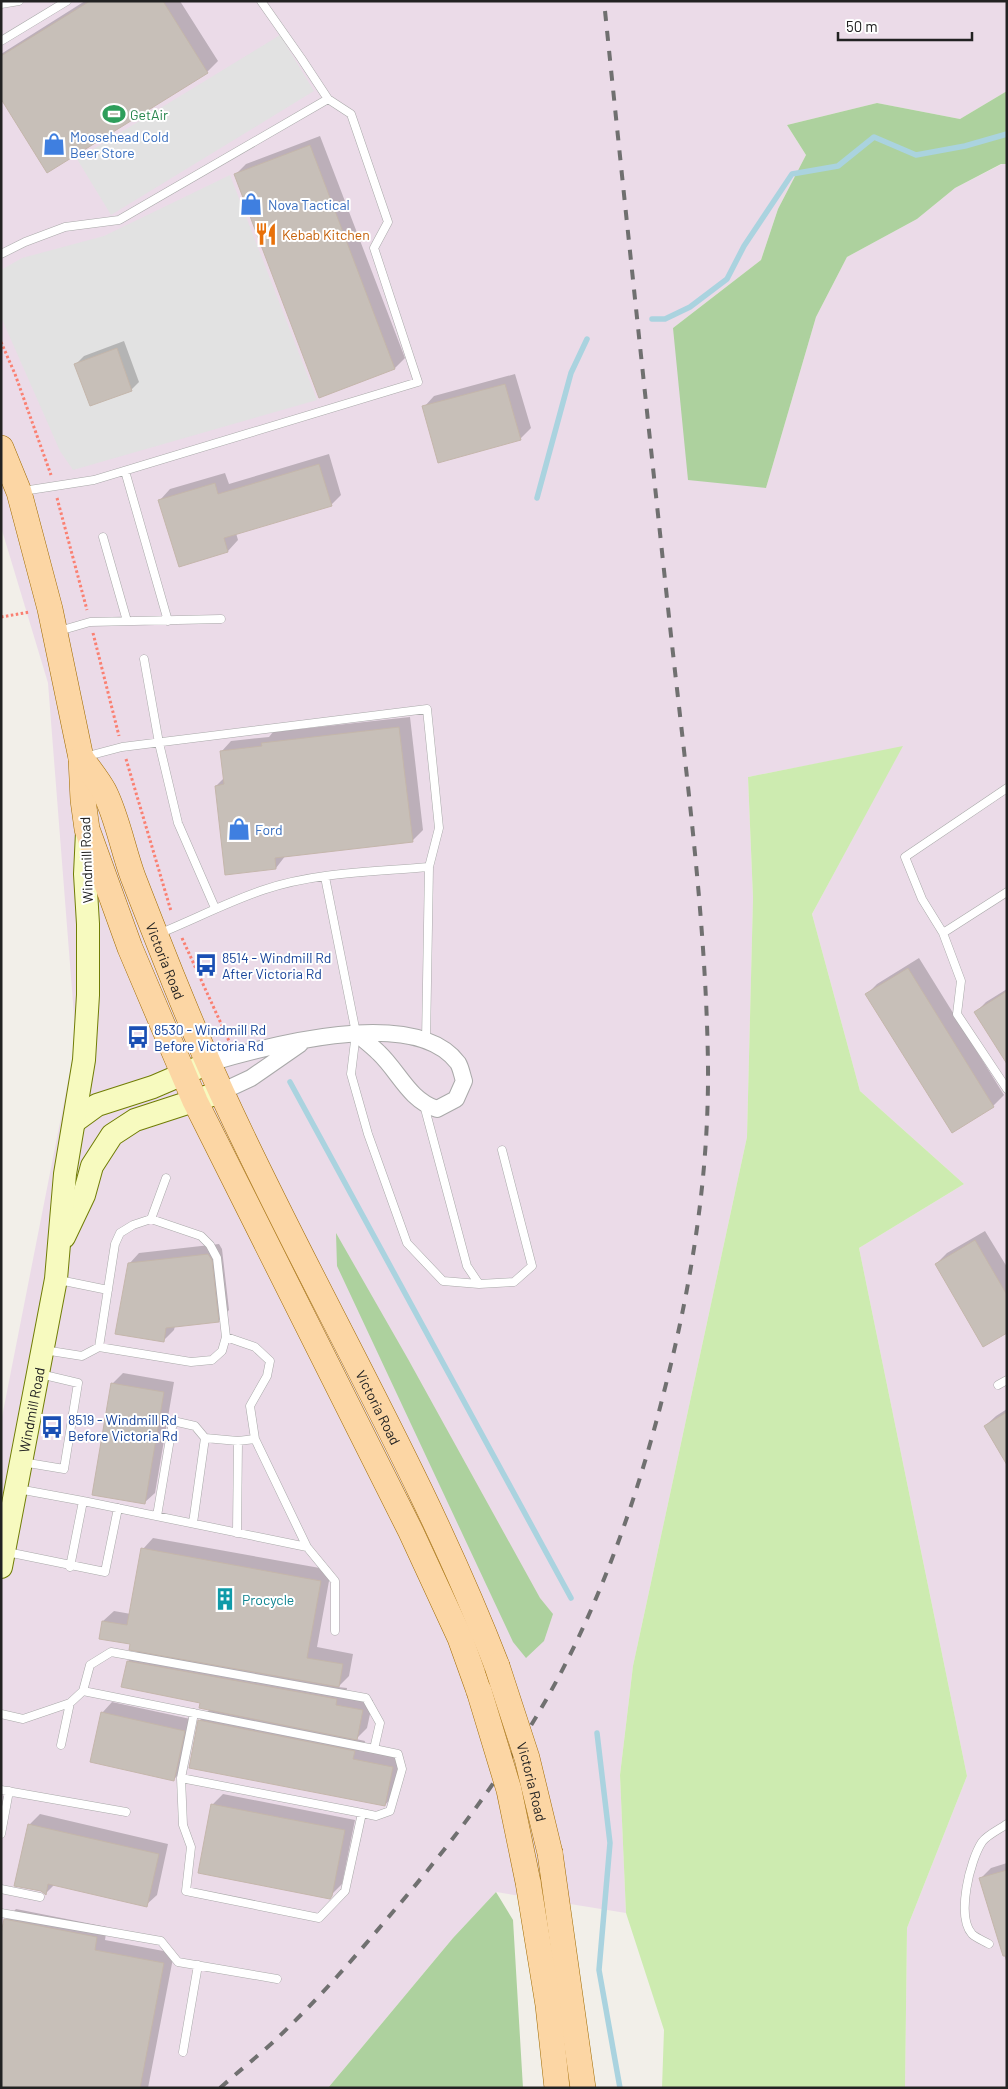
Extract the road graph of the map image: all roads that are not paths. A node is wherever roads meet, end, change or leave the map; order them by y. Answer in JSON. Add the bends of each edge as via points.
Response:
{"nodes":[{"id":1,"x":19,"y":1,"type":"edge"},
{"id":2,"x":67,"y":1,"type":"edge"},
{"id":3,"x":260,"y":1,"type":"edge"},
{"id":4,"x":1,"y":4,"type":"edge"},
{"id":5,"x":1,"y":41,"type":"edge"},
{"id":6,"x":328,"y":99,"type":"junction"},
{"id":7,"x":1,"y":254,"type":"edge"},
{"id":8,"x":1,"y":448,"type":"edge"},
{"id":9,"x":125,"y":471,"type":"junction"},
{"id":10,"x":19,"y":492,"type":"junction"},
{"id":11,"x":103,"y":537,"type":"dead end"},
{"id":12,"x":52,"y":620,"type":"junction"},
{"id":13,"x":168,"y":620,"type":"junction"},
{"id":14,"x":221,"y":620,"type":"dead end"},
{"id":15,"x":127,"y":622,"type":"junction"},
{"id":16,"x":144,"y":659,"type":"dead end"},
{"id":17,"x":159,"y":744,"type":"junction"},
{"id":18,"x":81,"y":758,"type":"junction"},
{"id":19,"x":1007,"y":788,"type":"edge"},
{"id":20,"x":87,"y":829,"type":"junction"},
{"id":21,"x":429,"y":867,"type":"junction"},
{"id":22,"x":325,"y":877,"type":"junction"},
{"id":23,"x":1007,"y":892,"type":"edge"},
{"id":24,"x":215,"y":908,"type":"junction"},
{"id":25,"x":169,"y":928,"type":"junction"},
{"id":26,"x":943,"y":933,"type":"junction"},
{"id":27,"x":356,"y":1033,"type":"junction"},
{"id":28,"x":305,"y":1040,"type":"junction"},
{"id":29,"x":426,"y":1041,"type":"junction"},
{"id":30,"x":209,"y":1063,"type":"junction"},
{"id":31,"x":182,"y":1074,"type":"junction"},
{"id":32,"x":1007,"y":1089,"type":"edge"},
{"id":33,"x":221,"y":1092,"type":"junction"},
{"id":34,"x":195,"y":1101,"type":"junction"},
{"id":35,"x":424,"y":1105,"type":"junction"},
{"id":36,"x":75,"y":1121,"type":"junction"},
{"id":37,"x":502,"y":1150,"type":"dead end"},
{"id":38,"x":166,"y":1178,"type":"dead end"},
{"id":39,"x":151,"y":1219,"type":"junction"},
{"id":40,"x":57,"y":1251,"type":"junction"},
{"id":41,"x":56,"y":1279,"type":"junction"},
{"id":42,"x":479,"y":1284,"type":"junction"},
{"id":43,"x":108,"y":1290,"type":"junction"},
{"id":44,"x":226,"y":1337,"type":"junction"},
{"id":45,"x":98,"y":1346,"type":"junction"},
{"id":46,"x":43,"y":1350,"type":"junction"},
{"id":47,"x":38,"y":1374,"type":"junction"},
{"id":48,"x":1007,"y":1380,"type":"edge"},
{"id":49,"x":998,"y":1385,"type":"dead end"},
{"id":50,"x":205,"y":1438,"type":"junction"},
{"id":51,"x":255,"y":1440,"type":"junction"},
{"id":52,"x":238,"y":1441,"type":"junction"},
{"id":53,"x":21,"y":1462,"type":"junction"},
{"id":54,"x":12,"y":1499,"type":"junction"},
{"id":55,"x":83,"y":1500,"type":"junction"},
{"id":56,"x":118,"y":1508,"type":"junction"},
{"id":57,"x":157,"y":1516,"type":"junction"},
{"id":58,"x":193,"y":1523,"type":"junction"},
{"id":59,"x":237,"y":1533,"type":"junction"},
{"id":60,"x":307,"y":1547,"type":"junction"},
{"id":61,"x":3,"y":1559,"type":"edge"},
{"id":62,"x":70,"y":1566,"type":"junction"},
{"id":63,"x":335,"y":1631,"type":"dead end"},
{"id":64,"x":83,"y":1691,"type":"junction"},
{"id":65,"x":70,"y":1703,"type":"junction"},
{"id":66,"x":194,"y":1713,"type":"junction"},
{"id":67,"x":1,"y":1714,"type":"edge"},
{"id":68,"x":60,"y":1746,"type":"dead end"},
{"id":69,"x":374,"y":1749,"type":"junction"},
{"id":70,"x":181,"y":1778,"type":"junction"},
{"id":71,"x":5,"y":1791,"type":"edge"},
{"id":72,"x":126,"y":1812,"type":"dead end"},
{"id":73,"x":362,"y":1814,"type":"junction"},
{"id":74,"x":1007,"y":1824,"type":"edge"},
{"id":75,"x":1,"y":1834,"type":"edge"},
{"id":76,"x":1,"y":1889,"type":"edge"},
{"id":77,"x":40,"y":1897,"type":"dead end"},
{"id":78,"x":1,"y":1913,"type":"edge"},
{"id":79,"x":989,"y":1944,"type":"dead end"},
{"id":80,"x":198,"y":1965,"type":"junction"},
{"id":81,"x":278,"y":1979,"type":"dead end"},
{"id":82,"x":183,"y":2052,"type":"dead end"},
{"id":83,"x":558,"y":2088,"type":"edge"},
{"id":84,"x":583,"y":2088,"type":"edge"}],
"edges":[{"from":1,"to":4,"type":"lane"},
{"from":2,"to":5,"type":"lane"},
{"from":3,"to":6,"type":"lane"},
{"from":6,"to":7,"type":"lane","via":[[119,220],[65,227]]},
{"from":6,"to":9,"type":"lane","via":[[351,114],[388,222],[374,248],[418,382]]},
{"from":8,"to":10,"type":"main road","name":"Windmill Road"},
{"from":9,"to":10,"type":"lane","via":[[94,480]]},
{"from":9,"to":13,"type":"lane"},
{"from":10,"to":12,"type":"main road","name":"Windmill Road"},
{"from":11,"to":15,"type":"lane"},
{"from":12,"to":15,"type":"lane"},
{"from":12,"to":18,"type":"main road","name":"Windmill Road"},
{"from":13,"to":14,"type":"lane"},
{"from":13,"to":15,"type":"lane"},
{"from":16,"to":17,"type":"lane"},
{"from":17,"to":18,"type":"lane","via":[[122,747]]},
{"from":17,"to":21,"type":"lane","via":[[427,709],[439,828]]},
{"from":17,"to":24,"type":"lane","via":[[178,823]]},
{"from":18,"to":20,"type":"main road","name":"Windmill Road"},
{"from":18,"to":25,"type":"main road","name":"Victoria Road","via":[[104,791],[128,865]]},
{"from":19,"to":26,"type":"lane","via":[[905,857],[922,898]]},
{"from":20,"to":31,"type":"main road","name":"Victoria Road","via":[[130,948]]},
{"from":20,"to":36,"type":"main road","name":"Windmill Road","via":[[87,1009]]},
{"from":21,"to":22,"type":"lane"},
{"from":21,"to":29,"type":"lane"},
{"from":22,"to":24,"type":"lane","via":[[264,889]]},
{"from":22,"to":27,"type":"lane"},
{"from":23,"to":26,"type":"lane"},
{"from":24,"to":25,"type":"lane"},
{"from":25,"to":30,"type":"main road","name":"Victoria Road"},
{"from":26,"to":32,"type":"lane","via":[[961,981],[957,1014]]},
{"from":27,"to":28,"type":"street"},
{"from":27,"to":29,"type":"street","via":[[389,1033]]},
{"from":27,"to":35,"type":"street","via":[[380,1054]]},
{"from":27,"to":42,"type":"lane","via":[[351,1074],[368,1134],[407,1243],[443,1281]]},
{"from":28,"to":30,"type":"street"},
{"from":28,"to":33,"type":"street","via":[[251,1078]]},
{"from":29,"to":35,"type":"street","via":[[446,1050],[459,1064],[464,1081],[456,1099],[437,1109]]},
{"from":30,"to":31,"type":"main road"},
{"from":30,"to":33,"type":"main road","name":"Victoria Road"},
{"from":31,"to":34,"type":"main road","name":"Victoria Road"},
{"from":31,"to":36,"type":"main road","via":[[97,1105]]},
{"from":33,"to":34,"type":"main road","name":"Windmill Road"},
{"from":33,"to":84,"type":"main road","name":"Victoria Road","bridge":true,"via":[[391,1433],[473,1606],[497,1666],[527,1758],[550,1853]]},
{"from":34,"to":40,"type":"main road","name":"Windmill Road","via":[[135,1120],[112,1135],[92,1166],[84,1195]]},
{"from":34,"to":83,"type":"main road","name":"Victoria Road","bridge":true,"via":[[415,1540],[460,1638],[509,1790],[528,1882]]},
{"from":35,"to":42,"type":"lane","via":[[467,1266]]},
{"from":36,"to":40,"type":"main road","name":"Windmill Road","via":[[65,1174]]},
{"from":37,"to":42,"type":"lane","via":[[532,1266],[514,1282]]},
{"from":38,"to":39,"type":"lane"},
{"from":39,"to":43,"type":"lane","via":[[120,1233],[115,1244]]},
{"from":39,"to":44,"type":"lane","via":[[201,1236],[210,1245],[217,1258]]},
{"from":40,"to":41,"type":"main road","name":"Windmill Road"},
{"from":41,"to":43,"type":"lane"},
{"from":41,"to":46,"type":"main road","name":"Windmill Road"},
{"from":43,"to":45,"type":"lane"},
{"from":44,"to":45,"type":"lane","via":[[222,1351],[212,1360],[190,1362]]},
{"from":44,"to":51,"type":"lane","via":[[254,1347],[270,1361],[267,1376],[250,1406]]},
{"from":45,"to":46,"type":"lane","via":[[82,1356]]},
{"from":46,"to":47,"type":"main road","name":"Windmill Road"},
{"from":47,"to":53,"type":"main road","name":"Windmill Road"},
{"from":47,"to":53,"type":"lane","via":[[78,1383],[64,1469]]},
{"from":48,"to":49,"type":"lane"},
{"from":50,"to":52,"type":"lane"},
{"from":50,"to":57,"type":"lane","via":[[195,1426],[173,1421]]},
{"from":50,"to":58,"type":"lane"},
{"from":51,"to":52,"type":"lane"},
{"from":51,"to":60,"type":"lane"},
{"from":52,"to":59,"type":"lane"},
{"from":53,"to":54,"type":"main road","name":"Windmill Road"},
{"from":54,"to":55,"type":"lane"},
{"from":54,"to":61,"type":"main road","name":"Windmill Road"},
{"from":55,"to":56,"type":"lane"},
{"from":55,"to":62,"type":"lane"},
{"from":56,"to":57,"type":"lane"},
{"from":56,"to":62,"type":"lane","via":[[105,1572]]},
{"from":57,"to":58,"type":"lane"},
{"from":58,"to":59,"type":"lane"},
{"from":59,"to":60,"type":"lane"},
{"from":60,"to":63,"type":"lane","via":[[335,1582]]},
{"from":61,"to":62,"type":"lane"},
{"from":64,"to":65,"type":"lane"},
{"from":64,"to":66,"type":"lane"},
{"from":64,"to":69,"type":"lane","via":[[90,1665],[111,1652],[366,1698],[380,1723]]},
{"from":65,"to":67,"type":"lane","via":[[23,1719]]},
{"from":65,"to":68,"type":"lane"},
{"from":66,"to":69,"type":"lane"},
{"from":66,"to":70,"type":"lane"},
{"from":69,"to":73,"type":"lane","via":[[398,1754],[402,1770],[390,1811],[376,1816]]},
{"from":70,"to":73,"type":"lane"},
{"from":70,"to":73,"type":"lane","via":[[183,1824],[191,1847],[186,1890],[320,1918],[345,1891]]},
{"from":71,"to":72,"type":"lane"},
{"from":71,"to":75,"type":"lane"},
{"from":74,"to":79,"type":"lane","via":[[983,1841],[966,1890],[964,1907],[972,1934]]},
{"from":76,"to":77,"type":"lane"},
{"from":78,"to":80,"type":"lane","via":[[160,1941],[178,1962]]},
{"from":80,"to":81,"type":"lane"},
{"from":80,"to":82,"type":"lane"}]}
